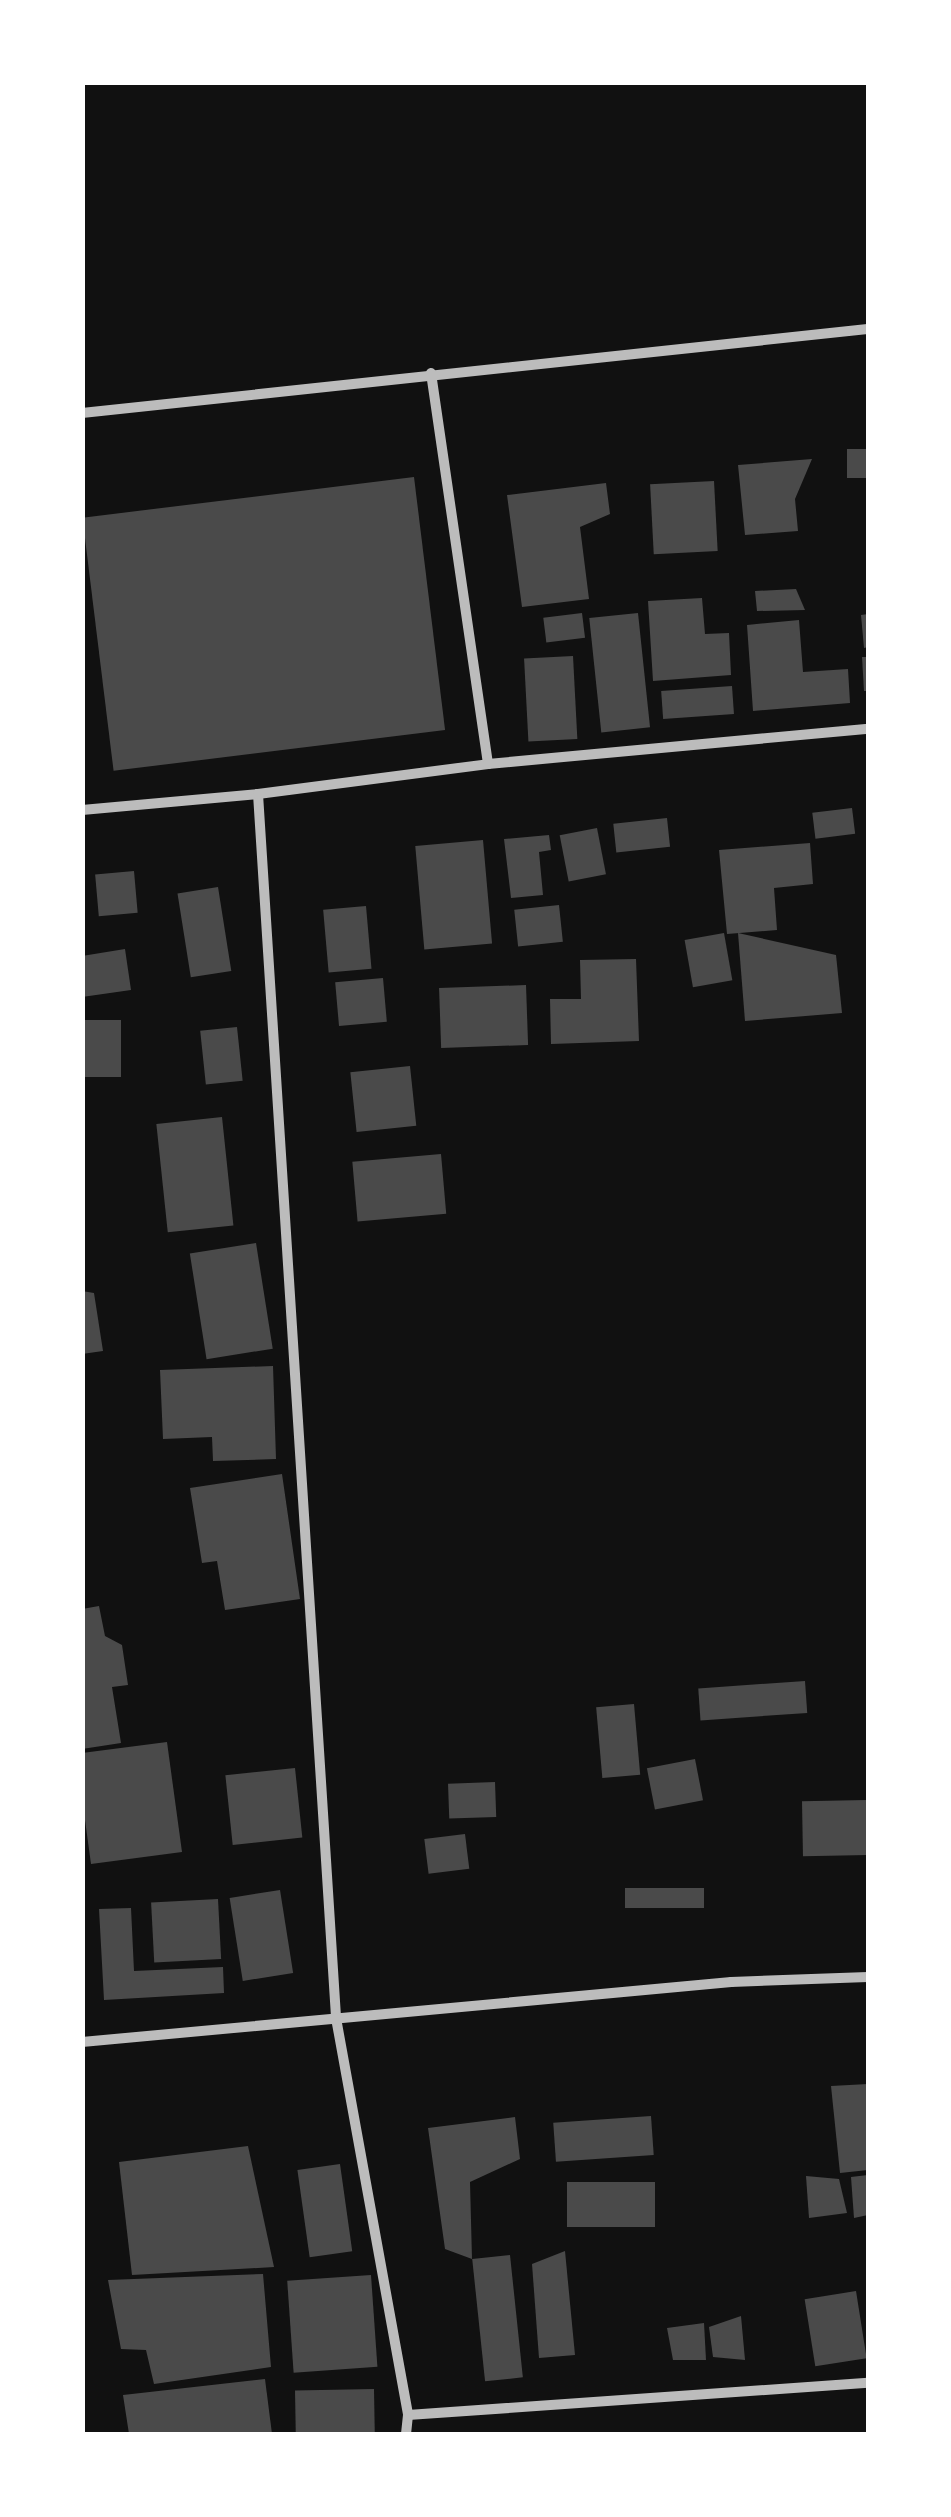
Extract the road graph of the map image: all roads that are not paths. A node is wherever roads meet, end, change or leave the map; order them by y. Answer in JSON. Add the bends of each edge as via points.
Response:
{"nodes":[{"id":1,"x":868,"y":329,"type":"edge"},
{"id":2,"x":431,"y":373,"type":"junction"},
{"id":3,"x":82,"y":413,"type":"edge"},
{"id":4,"x":868,"y":729,"type":"edge"},
{"id":5,"x":488,"y":764,"type":"junction"},
{"id":6,"x":258,"y":794,"type":"junction"},
{"id":7,"x":82,"y":810,"type":"edge"},
{"id":8,"x":868,"y":1977,"type":"edge"},
{"id":9,"x":336,"y":2018,"type":"junction"},
{"id":10,"x":82,"y":2042,"type":"edge"},
{"id":11,"x":868,"y":2383,"type":"edge"},
{"id":12,"x":408,"y":2414,"type":"junction"},
{"id":13,"x":406,"y":2434,"type":"edge"}],
"edges":[{"from":1,"to":2,"type":"street"},
{"from":2,"to":3,"type":"street"},
{"from":2,"to":5,"type":"street"},
{"from":4,"to":5,"type":"street"},
{"from":5,"to":6,"type":"street"},
{"from":6,"to":7,"type":"street"},
{"from":6,"to":9,"type":"street"},
{"from":8,"to":9,"type":"street","via":[[731,1982]]},
{"from":9,"to":10,"type":"street"},
{"from":9,"to":12,"type":"street"},
{"from":11,"to":12,"type":"street"},
{"from":12,"to":13,"type":"street"}]}
